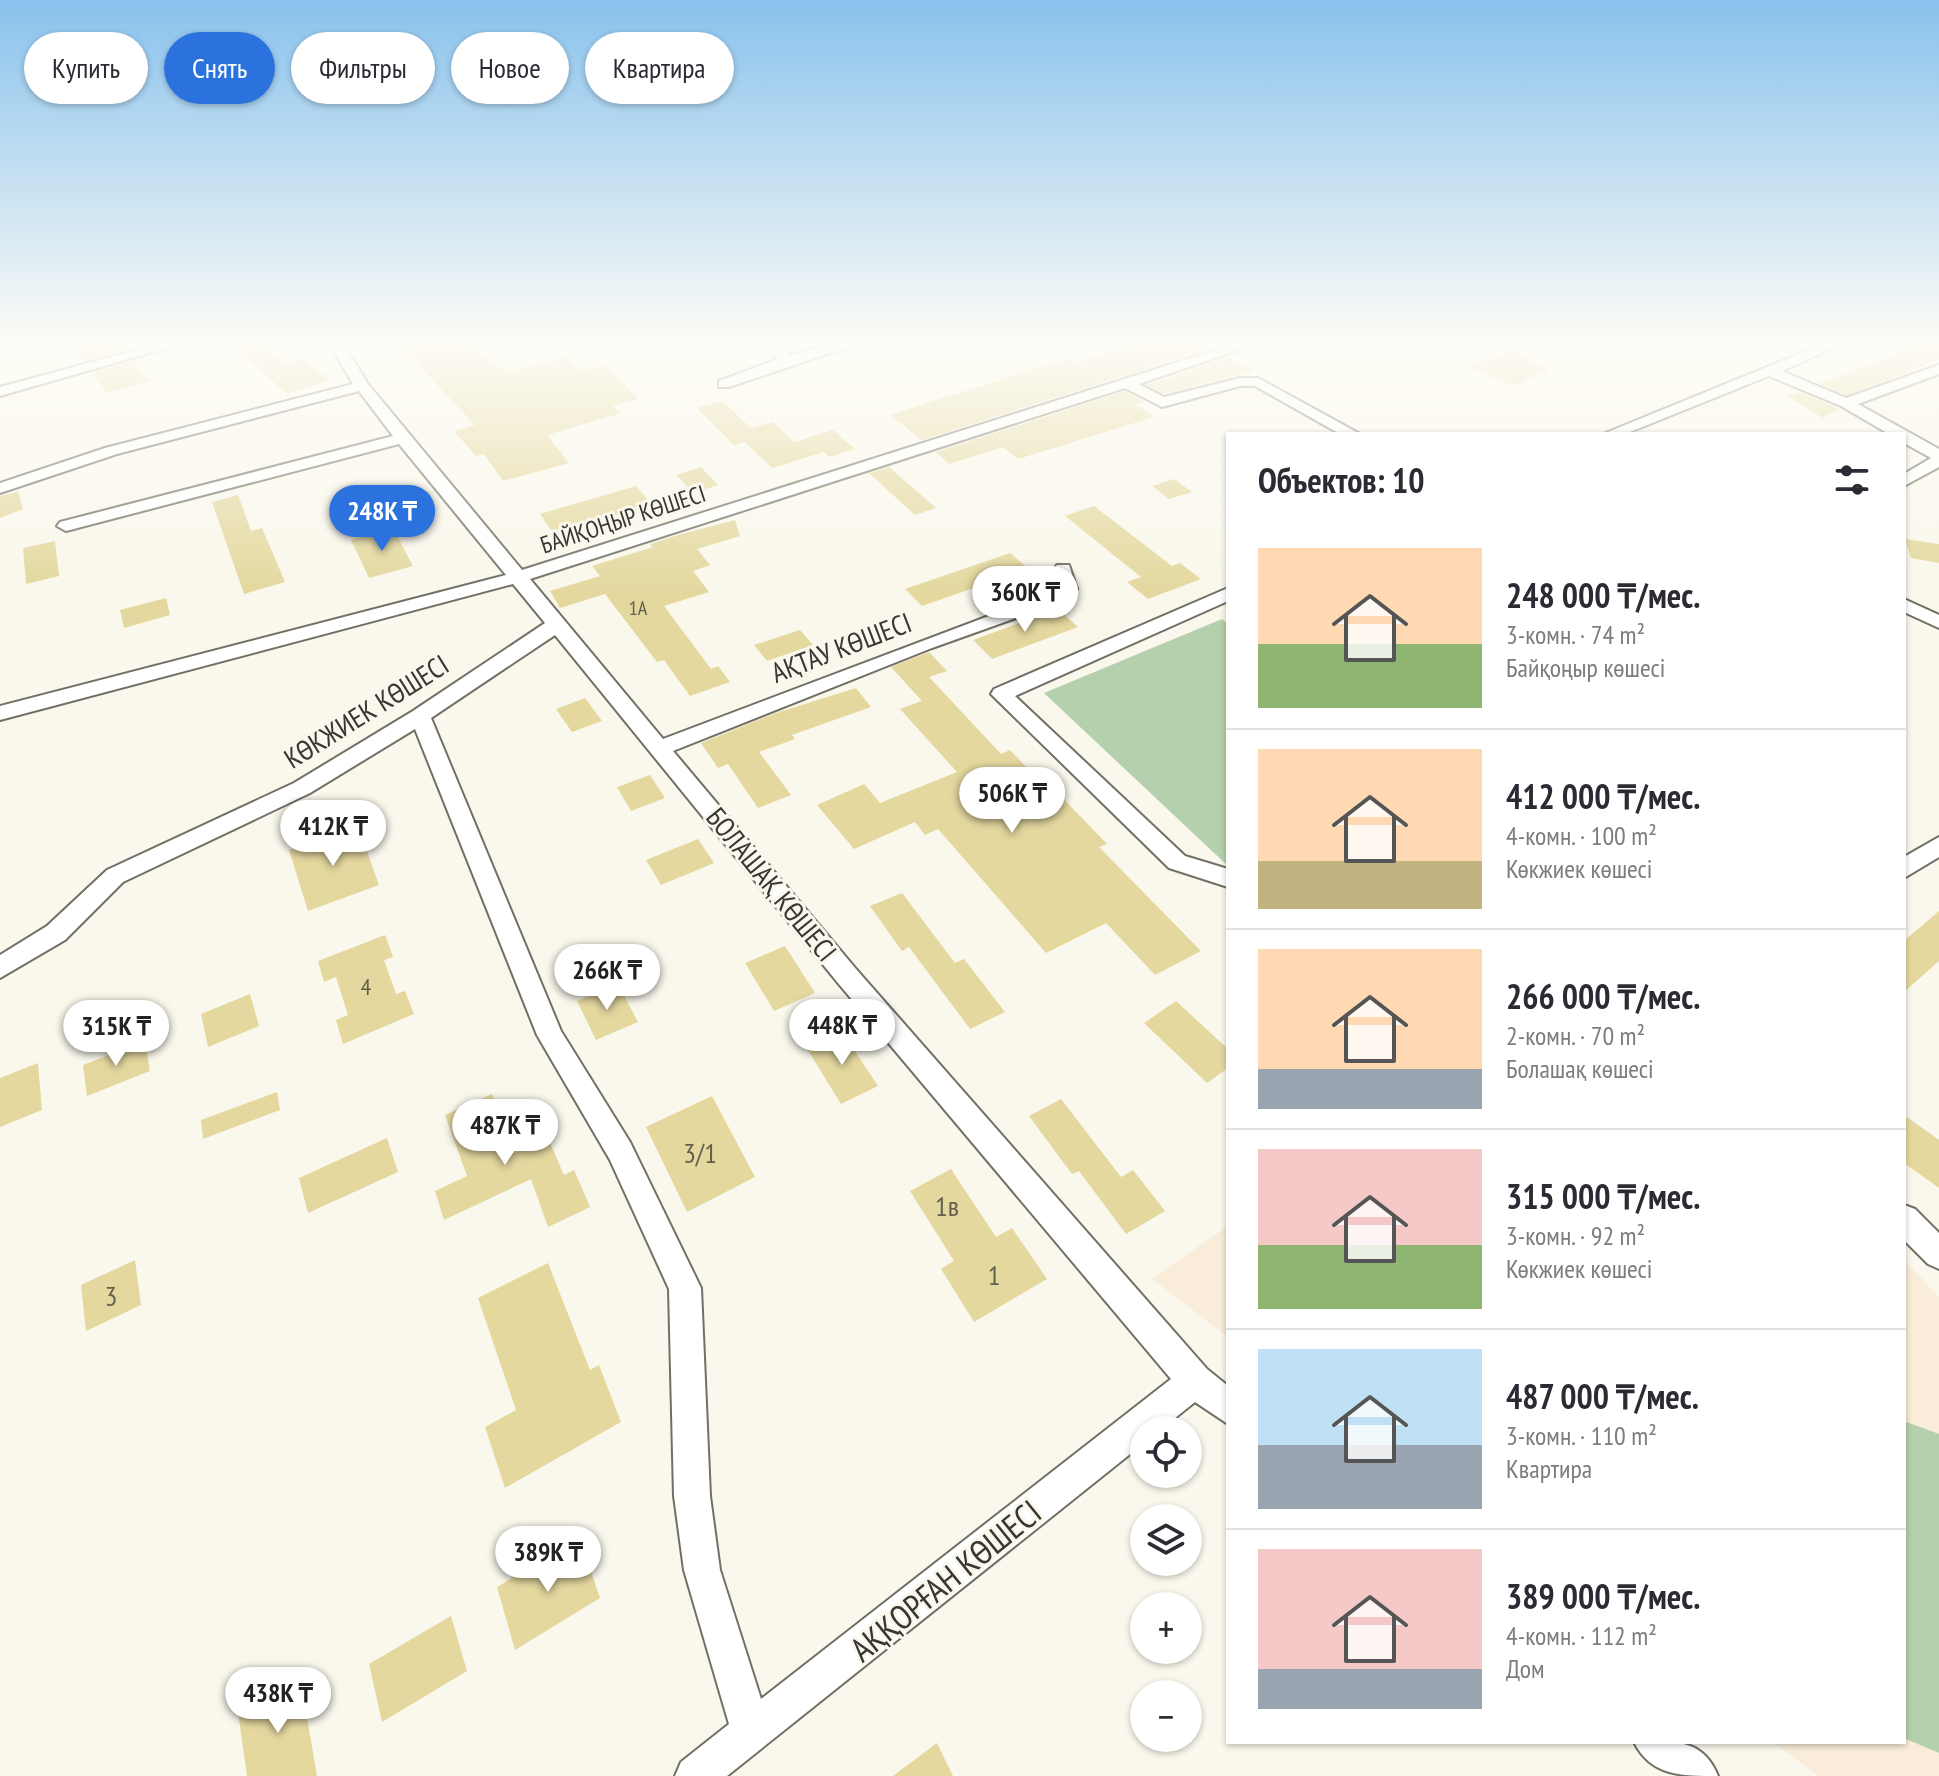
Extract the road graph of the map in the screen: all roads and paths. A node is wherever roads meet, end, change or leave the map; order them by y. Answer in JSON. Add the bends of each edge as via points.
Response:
{"nodes":[{"id":1,"x":208,"y":426,"type":"edge"},
{"id":2,"x":393,"y":426,"type":"edge"},
{"id":3,"x":992,"y":426,"type":"edge"},
{"id":4,"x":1906,"y":437,"type":"edge"},
{"id":5,"x":403,"y":438,"type":"junction"},
{"id":6,"x":1939,"y":458,"type":"edge"},
{"id":7,"x":1906,"y":480,"type":"edge"},
{"id":8,"x":0,"y":488,"type":"edge"},
{"id":9,"x":66,"y":526,"type":"dead end"},
{"id":10,"x":1063,"y":569,"type":"dead end"},
{"id":11,"x":518,"y":577,"type":"junction"},
{"id":12,"x":1226,"y":597,"type":"edge"},
{"id":13,"x":1906,"y":606,"type":"edge"},
{"id":14,"x":1939,"y":622,"type":"edge"},
{"id":15,"x":559,"y":623,"type":"junction"},
{"id":16,"x":0,"y":713,"type":"edge"},
{"id":17,"x":420,"y":716,"type":"junction"},
{"id":18,"x":660,"y":748,"type":"junction"},
{"id":19,"x":1939,"y":845,"type":"edge"},
{"id":20,"x":1906,"y":868,"type":"edge"},
{"id":21,"x":1226,"y":877,"type":"edge"},
{"id":22,"x":0,"y":968,"type":"edge"},
{"id":23,"x":1906,"y":1221,"type":"edge"},
{"id":24,"x":1939,"y":1254,"type":"edge"},
{"id":25,"x":1195,"y":1381,"type":"junction"},
{"id":26,"x":1226,"y":1405,"type":"edge"},
{"id":27,"x":752,"y":1734,"type":"junction"},
{"id":28,"x":1657,"y":1744,"type":"edge"},
{"id":29,"x":695,"y":1776,"type":"edge"},
{"id":30,"x":1698,"y":1776,"type":"edge"}],
"edges":[{"from":1,"to":8,"type":"street"},
{"from":2,"to":5,"type":"street","name":"БОЛАШАҚ КӨШЕСІ"},
{"from":3,"to":11,"type":"street","name":"БАЙҚОҢЫР КӨШЕСІ"},
{"from":4,"to":6,"type":"street"},
{"from":5,"to":9,"type":"street"},
{"from":5,"to":11,"type":"street","name":"БОЛАШАҚ КӨШЕСІ"},
{"from":6,"to":7,"type":"street"},
{"from":10,"to":18,"type":"street","name":"АҚТАУ КӨШЕСІ","via":[[1068,589],[1054,598]]},
{"from":11,"to":15,"type":"street","name":"БОЛАШАҚ КӨШЕСІ"},
{"from":11,"to":16,"type":"street","name":"БАЙҚОҢЫР КӨШЕСІ"},
{"from":12,"to":21,"type":"street","via":[[1001,694],[1177,862]]},
{"from":13,"to":14,"type":"street"},
{"from":15,"to":17,"type":"street","name":"КӨКЖИЕК КӨШЕСІ"},
{"from":15,"to":18,"type":"street","name":"БОЛАШАҚ КӨШЕСІ"},
{"from":17,"to":22,"type":"street","name":"КӨКЖИЕК КӨШЕСІ","via":[[302,788],[115,876],[56,933]]},
{"from":17,"to":27,"type":"street","via":[[550,1035],[620,1151],[685,1288],[692,1496],[702,1570]]},
{"from":18,"to":25,"type":"street","name":"БОЛАШАҚ КӨШЕСІ","via":[[847,976]]},
{"from":19,"to":20,"type":"street"},
{"from":23,"to":24,"type":"street"},
{"from":25,"to":26,"type":"street","name":"БОЛАШАҚ КӨШЕСІ"},
{"from":25,"to":27,"type":"street","name":"АҚҚОРҒАН КӨШЕСІ"},
{"from":27,"to":29,"type":"street","name":"АҚҚОРҒАН КӨШЕСІ"},
{"from":28,"to":30,"type":"street"}]}
